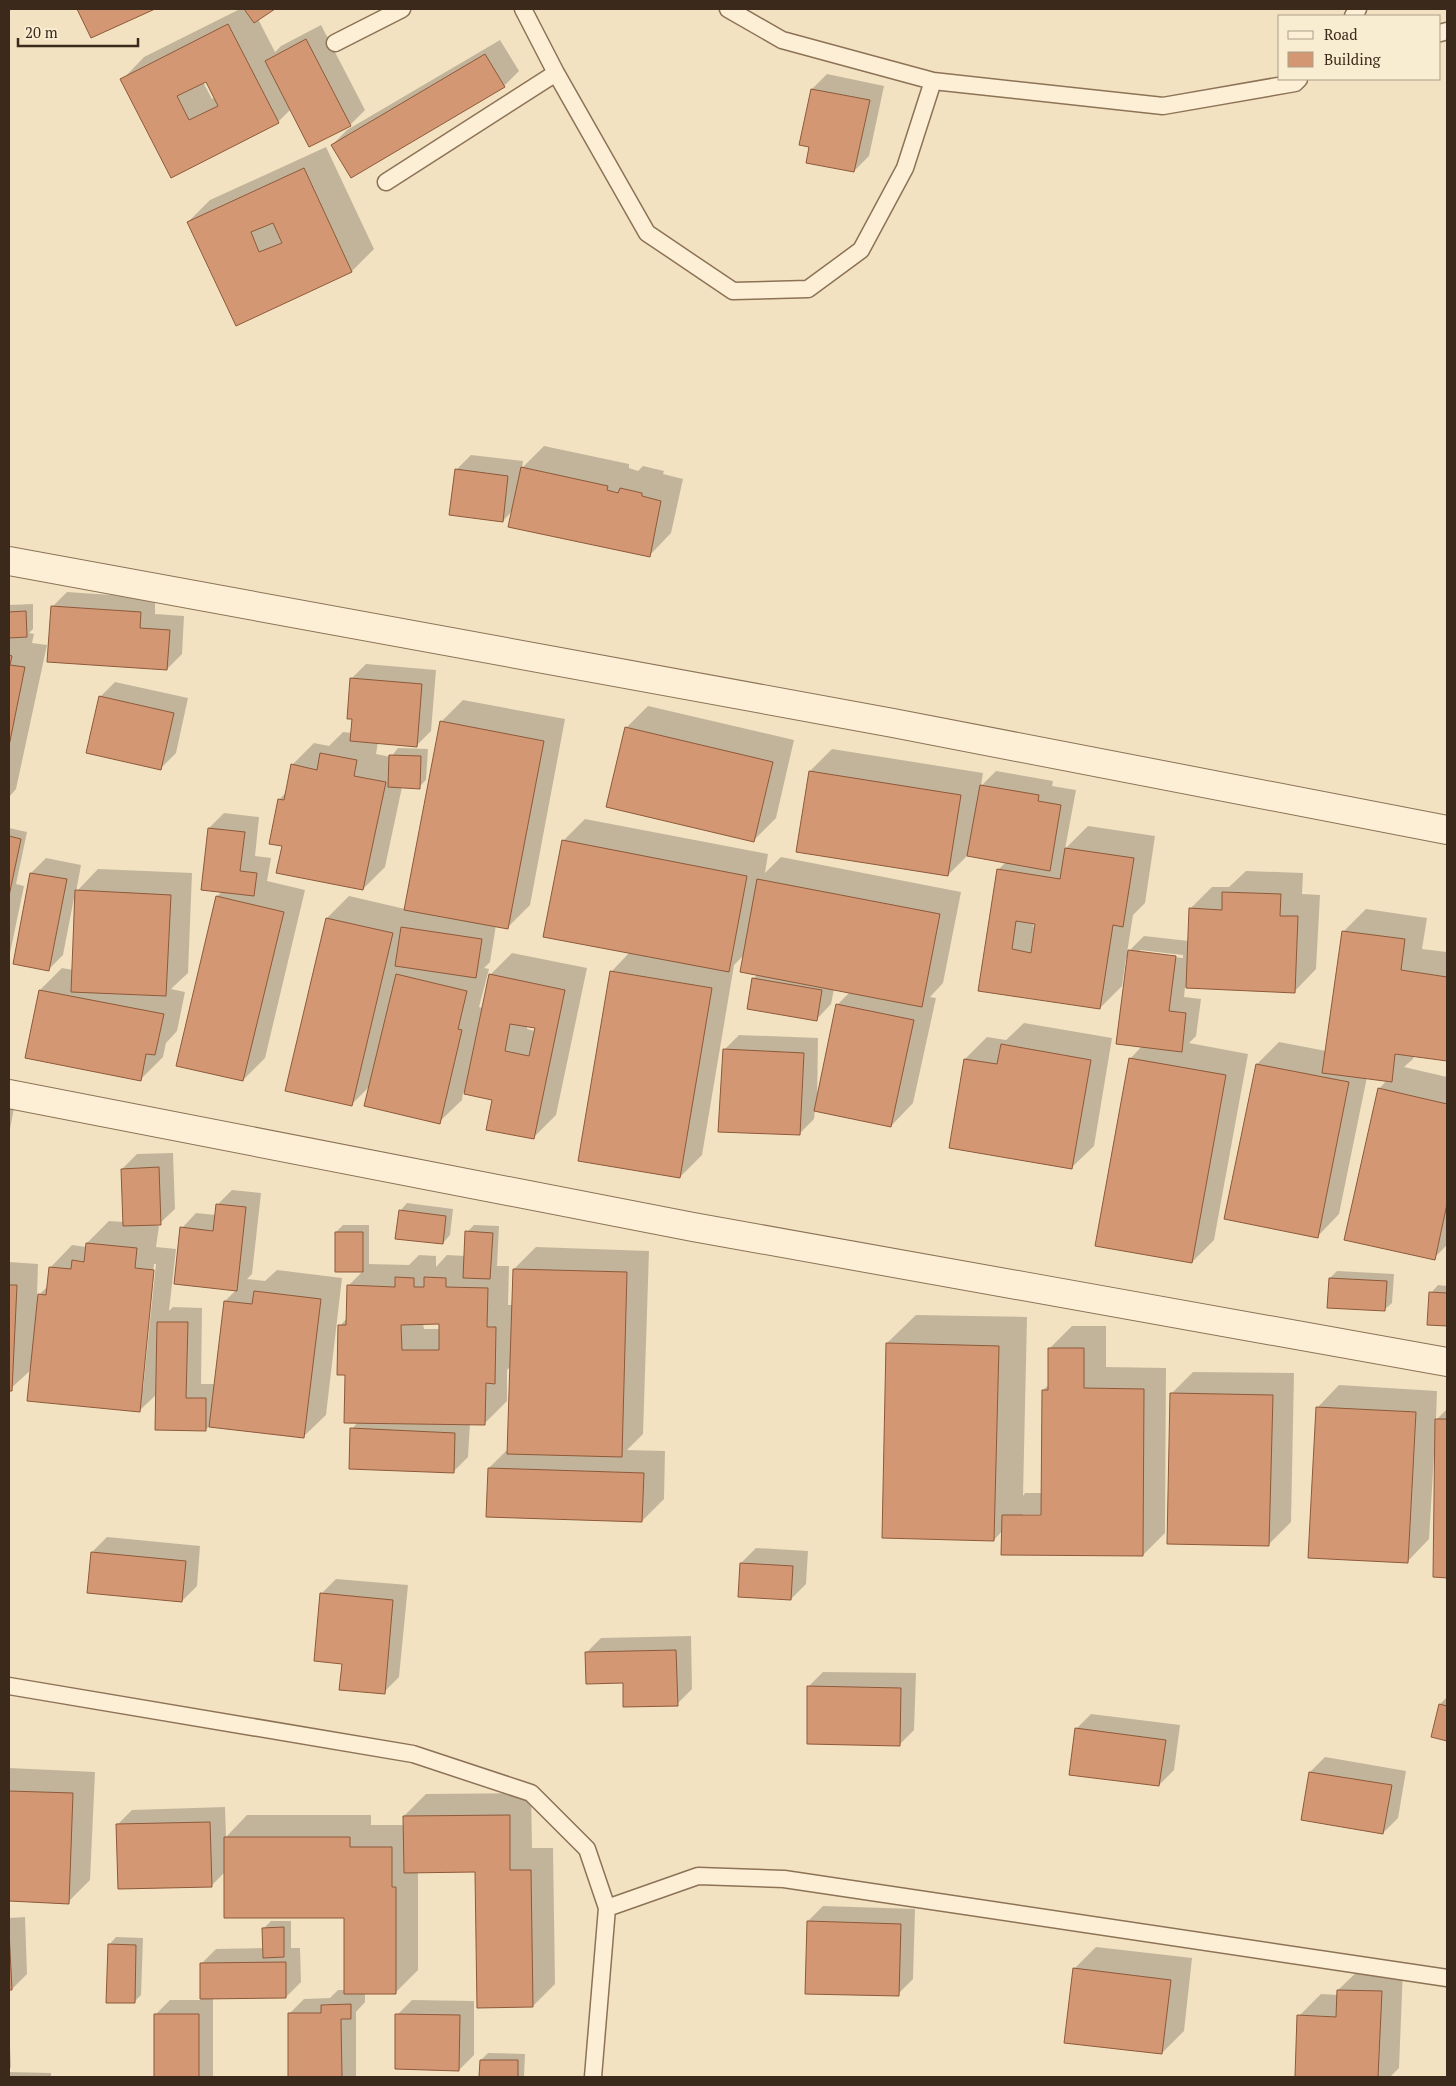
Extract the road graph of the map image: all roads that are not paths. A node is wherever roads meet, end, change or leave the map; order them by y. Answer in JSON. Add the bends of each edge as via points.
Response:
{"nodes":[{"id":1,"x":402,"y":9,"type":"edge"},
{"id":2,"x":523,"y":9,"type":"edge"},
{"id":3,"x":728,"y":9,"type":"edge"},
{"id":4,"x":335,"y":43,"type":"dead end"},
{"id":5,"x":556,"y":73,"type":"junction"},
{"id":6,"x":1300,"y":80,"type":"edge"},
{"id":7,"x":933,"y":81,"type":"junction"},
{"id":8,"x":386,"y":182,"type":"dead end"},
{"id":9,"x":9,"y":561,"type":"edge"},
{"id":10,"x":1447,"y":830,"type":"edge"},
{"id":11,"x":9,"y":1094,"type":"edge"},
{"id":12,"x":1447,"y":1362,"type":"edge"},
{"id":13,"x":9,"y":1686,"type":"edge"},
{"id":14,"x":607,"y":1908,"type":"junction"},
{"id":15,"x":1447,"y":1978,"type":"edge"},
{"id":16,"x":592,"y":2077,"type":"edge"}],
"edges":[{"from":1,"to":4,"type":"lane"},
{"from":2,"to":5,"type":"lane"},
{"from":3,"to":7,"type":"lane","via":[[782,40]]},
{"from":5,"to":7,"type":"lane","via":[[647,233],[733,291],[808,289],[861,250],[905,168]]},
{"from":5,"to":8,"type":"lane"},
{"from":6,"to":7,"type":"lane","via":[[1163,106]]},
{"from":9,"to":10,"type":"street","via":[[893,723]]},
{"from":11,"to":12,"type":"street","via":[[693,1227]]},
{"from":13,"to":14,"type":"lane","via":[[413,1754],[531,1793],[587,1849]]},
{"from":14,"to":15,"type":"lane","via":[[698,1876],[784,1879]]},
{"from":14,"to":16,"type":"lane"}]}
